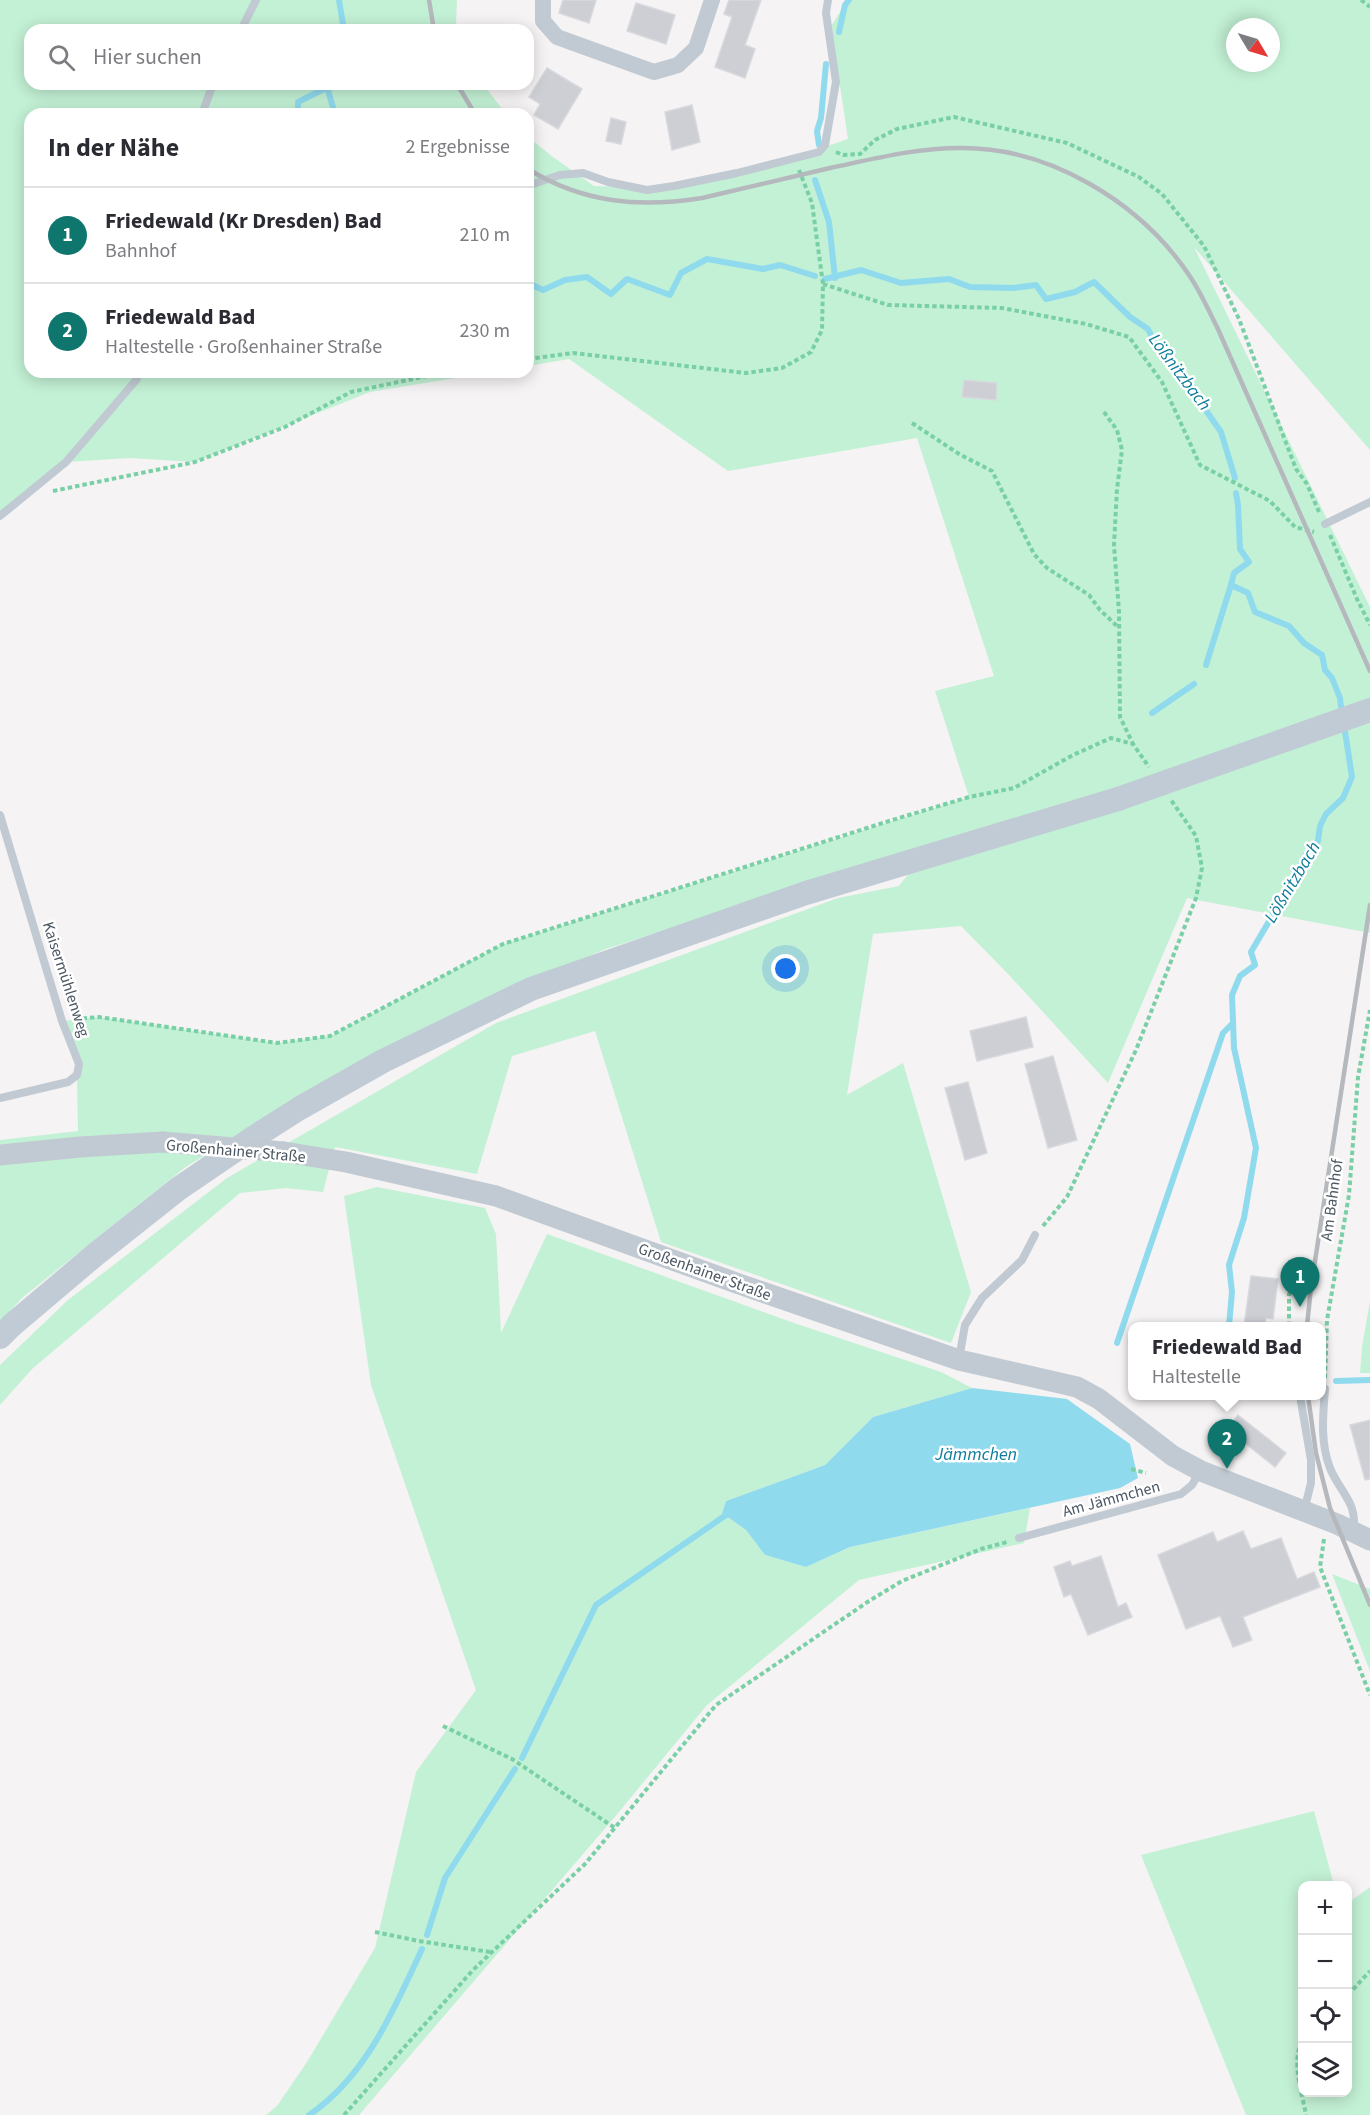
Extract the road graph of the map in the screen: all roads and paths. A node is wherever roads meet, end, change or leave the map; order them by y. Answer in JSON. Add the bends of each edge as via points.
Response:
{"nodes":[{"id":1,"x":256,"y":0,"type":"edge"},
{"id":2,"x":543,"y":0,"type":"edge"},
{"id":3,"x":712,"y":0,"type":"edge"},
{"id":4,"x":828,"y":0,"type":"edge"},
{"id":5,"x":1361,"y":0,"type":"edge"},
{"id":6,"x":1370,"y":7,"type":"edge"},
{"id":7,"x":244,"y":24,"type":"edge"},
{"id":8,"x":211,"y":90,"type":"edge"},
{"id":9,"x":204,"y":108,"type":"edge"},
{"id":10,"x":825,"y":145,"type":"junction"},
{"id":11,"x":795,"y":158,"type":"junction"},
{"id":12,"x":534,"y":183,"type":"edge"},
{"id":13,"x":823,"y":284,"type":"junction"},
{"id":14,"x":534,"y":358,"type":"edge"},
{"id":15,"x":137,"y":378,"type":"edge"},
{"id":16,"x":418,"y":378,"type":"edge"},
{"id":17,"x":1104,"y":412,"type":"dead end"},
{"id":18,"x":912,"y":423,"type":"dead end"},
{"id":19,"x":25,"y":497,"type":"junction"},
{"id":20,"x":1370,"y":502,"type":"edge"},
{"id":21,"x":0,"y":516,"type":"edge"},
{"id":22,"x":1325,"y":524,"type":"junction"},
{"id":23,"x":1330,"y":535,"type":"junction"},
{"id":24,"x":1370,"y":625,"type":"edge"},
{"id":25,"x":1119,"y":628,"type":"junction"},
{"id":26,"x":1370,"y":710,"type":"edge"},
{"id":27,"x":1133,"y":744,"type":"junction"},
{"id":28,"x":1152,"y":772,"type":"dead end"},
{"id":29,"x":1171,"y":800,"type":"dead end"},
{"id":30,"x":0,"y":815,"type":"edge"},
{"id":31,"x":1370,"y":1010,"type":"edge"},
{"id":32,"x":62,"y":1020,"type":"junction"},
{"id":33,"x":0,"y":1098,"type":"edge"},
{"id":34,"x":0,"y":1155,"type":"edge"},
{"id":35,"x":1035,"y":1235,"type":"joint"},
{"id":36,"x":1304,"y":1293,"type":"dead end"},
{"id":37,"x":1289,"y":1322,"type":"edge"},
{"id":38,"x":0,"y":1337,"type":"edge"},
{"id":39,"x":1326,"y":1354,"type":"edge"},
{"id":40,"x":958,"y":1360,"type":"junction"},
{"id":41,"x":1301,"y":1400,"type":"edge"},
{"id":42,"x":1324,"y":1400,"type":"edge"},
{"id":43,"x":1131,"y":1469,"type":"dead end"},
{"id":44,"x":1201,"y":1470,"type":"junction"},
{"id":45,"x":1146,"y":1473,"type":"dead end"},
{"id":46,"x":1304,"y":1512,"type":"junction"},
{"id":47,"x":1328,"y":1521,"type":"junction"},
{"id":48,"x":1361,"y":1536,"type":"edge"},
{"id":49,"x":1019,"y":1538,"type":"joint"},
{"id":50,"x":1370,"y":1695,"type":"edge"},
{"id":51,"x":443,"y":1726,"type":"dead end"},
{"id":52,"x":615,"y":1827,"type":"junction"},
{"id":53,"x":375,"y":1932,"type":"dead end"},
{"id":54,"x":491,"y":1952,"type":"junction"},
{"id":55,"x":1370,"y":1971,"type":"edge"},
{"id":56,"x":1352,"y":1990,"type":"edge"},
{"id":57,"x":1301,"y":2043,"type":"edge"},
{"id":58,"x":344,"y":2115,"type":"edge"},
{"id":59,"x":1306,"y":2115,"type":"edge"}],
"edges":[{"from":1,"to":7,"type":"lane"},
{"from":2,"to":3,"type":"street","via":[[543,21],[557,37],[654,72],[678,65],[696,48]]},
{"from":4,"to":10,"type":"lane","via":[[826,13],[836,82]]},
{"from":5,"to":6,"type":"path"},
{"from":8,"to":9,"type":"lane"},
{"from":10,"to":11,"type":"lane","via":[[819,152]]},
{"from":10,"to":22,"type":"path","via":[[843,155],[860,154],[875,140],[897,129],[954,117],[1067,143],[1138,177],[1162,194],[1204,246],[1239,319],[1296,469]]},
{"from":11,"to":12,"type":"lane","via":[[647,190],[583,173]]},
{"from":11,"to":13,"type":"path","via":[[812,203]]},
{"from":13,"to":14,"type":"path","via":[[822,330],[811,352],[782,368],[746,374],[573,353]]},
{"from":13,"to":23,"type":"path","via":[[888,305],[1002,308],[1086,324],[1129,337],[1162,382],[1200,465],[1270,501],[1295,527]]},
{"from":15,"to":19,"type":"lane","via":[[66,462]]},
{"from":16,"to":19,"type":"path","via":[[351,392],[285,427],[195,462]]},
{"from":17,"to":25,"type":"path","via":[[1117,429],[1122,450],[1114,545]]},
{"from":18,"to":25,"type":"path","via":[[992,471],[1034,554],[1047,568],[1089,595]]},
{"from":19,"to":21,"type":"lane"},
{"from":20,"to":22,"type":"lane"},
{"from":22,"to":23,"type":"path"},
{"from":23,"to":24,"type":"path"},
{"from":25,"to":27,"type":"path","via":[[1120,717]]},
{"from":26,"to":38,"type":"main road","bridge":true,"via":[[1118,798],[806,893],[531,989],[383,1061],[256,1136],[178,1189]]},
{"from":27,"to":28,"type":"path"},
{"from":27,"to":32,"type":"path","via":[[1111,738],[1014,788],[889,821],[503,944],[330,1036],[277,1043],[99,1017]]},
{"from":29,"to":35,"type":"path","via":[[1196,836],[1202,868],[1196,898],[1136,1050],[1067,1197]]},
{"from":30,"to":32,"type":"lane","name":"Kaisermühlenweg"},
{"from":31,"to":39,"type":"path","name":"Am Bahnhof","via":[[1358,1077],[1349,1195],[1327,1320]]},
{"from":32,"to":33,"type":"lane","name":"Kaisermühlenweg","via":[[79,1064],[77,1075],[68,1082]]},
{"from":34,"to":40,"type":"street","name":"Großenhainer Straße","bridge":true,"via":[[163,1142],[284,1152],[346,1162],[496,1196]]},
{"from":35,"to":40,"type":"lane","via":[[1022,1260],[982,1298],[970,1316]]},
{"from":36,"to":37,"type":"path","via":[[1289,1294]]},
{"from":40,"to":44,"type":"street","name":"Großenhainer Straße","via":[[1077,1387],[1099,1399],[1173,1456]]},
{"from":41,"to":46,"type":"lane","via":[[1311,1460],[1311,1483]]},
{"from":42,"to":48,"type":"lane","via":[[1322,1432],[1330,1468],[1353,1509]]},
{"from":43,"to":45,"type":"path"},
{"from":44,"to":46,"type":"street","name":"Großenhainer Straße"},
{"from":44,"to":49,"type":"lane","name":"Am Jämmchen","via":[[1181,1494]]},
{"from":46,"to":47,"type":"street","name":"Großenhainer Straße"},
{"from":47,"to":48,"type":"street","name":"Großenhainer Straße"},
{"from":47,"to":50,"type":"path","via":[[1320,1567]]},
{"from":49,"to":52,"type":"path","via":[[902,1581],[716,1705]]},
{"from":51,"to":52,"type":"path","via":[[512,1759]]},
{"from":52,"to":54,"type":"path","via":[[585,1864]]},
{"from":53,"to":54,"type":"path"},
{"from":54,"to":58,"type":"path"},
{"from":55,"to":56,"type":"path"},
{"from":57,"to":59,"type":"path","via":[[1298,2059]]}]}
